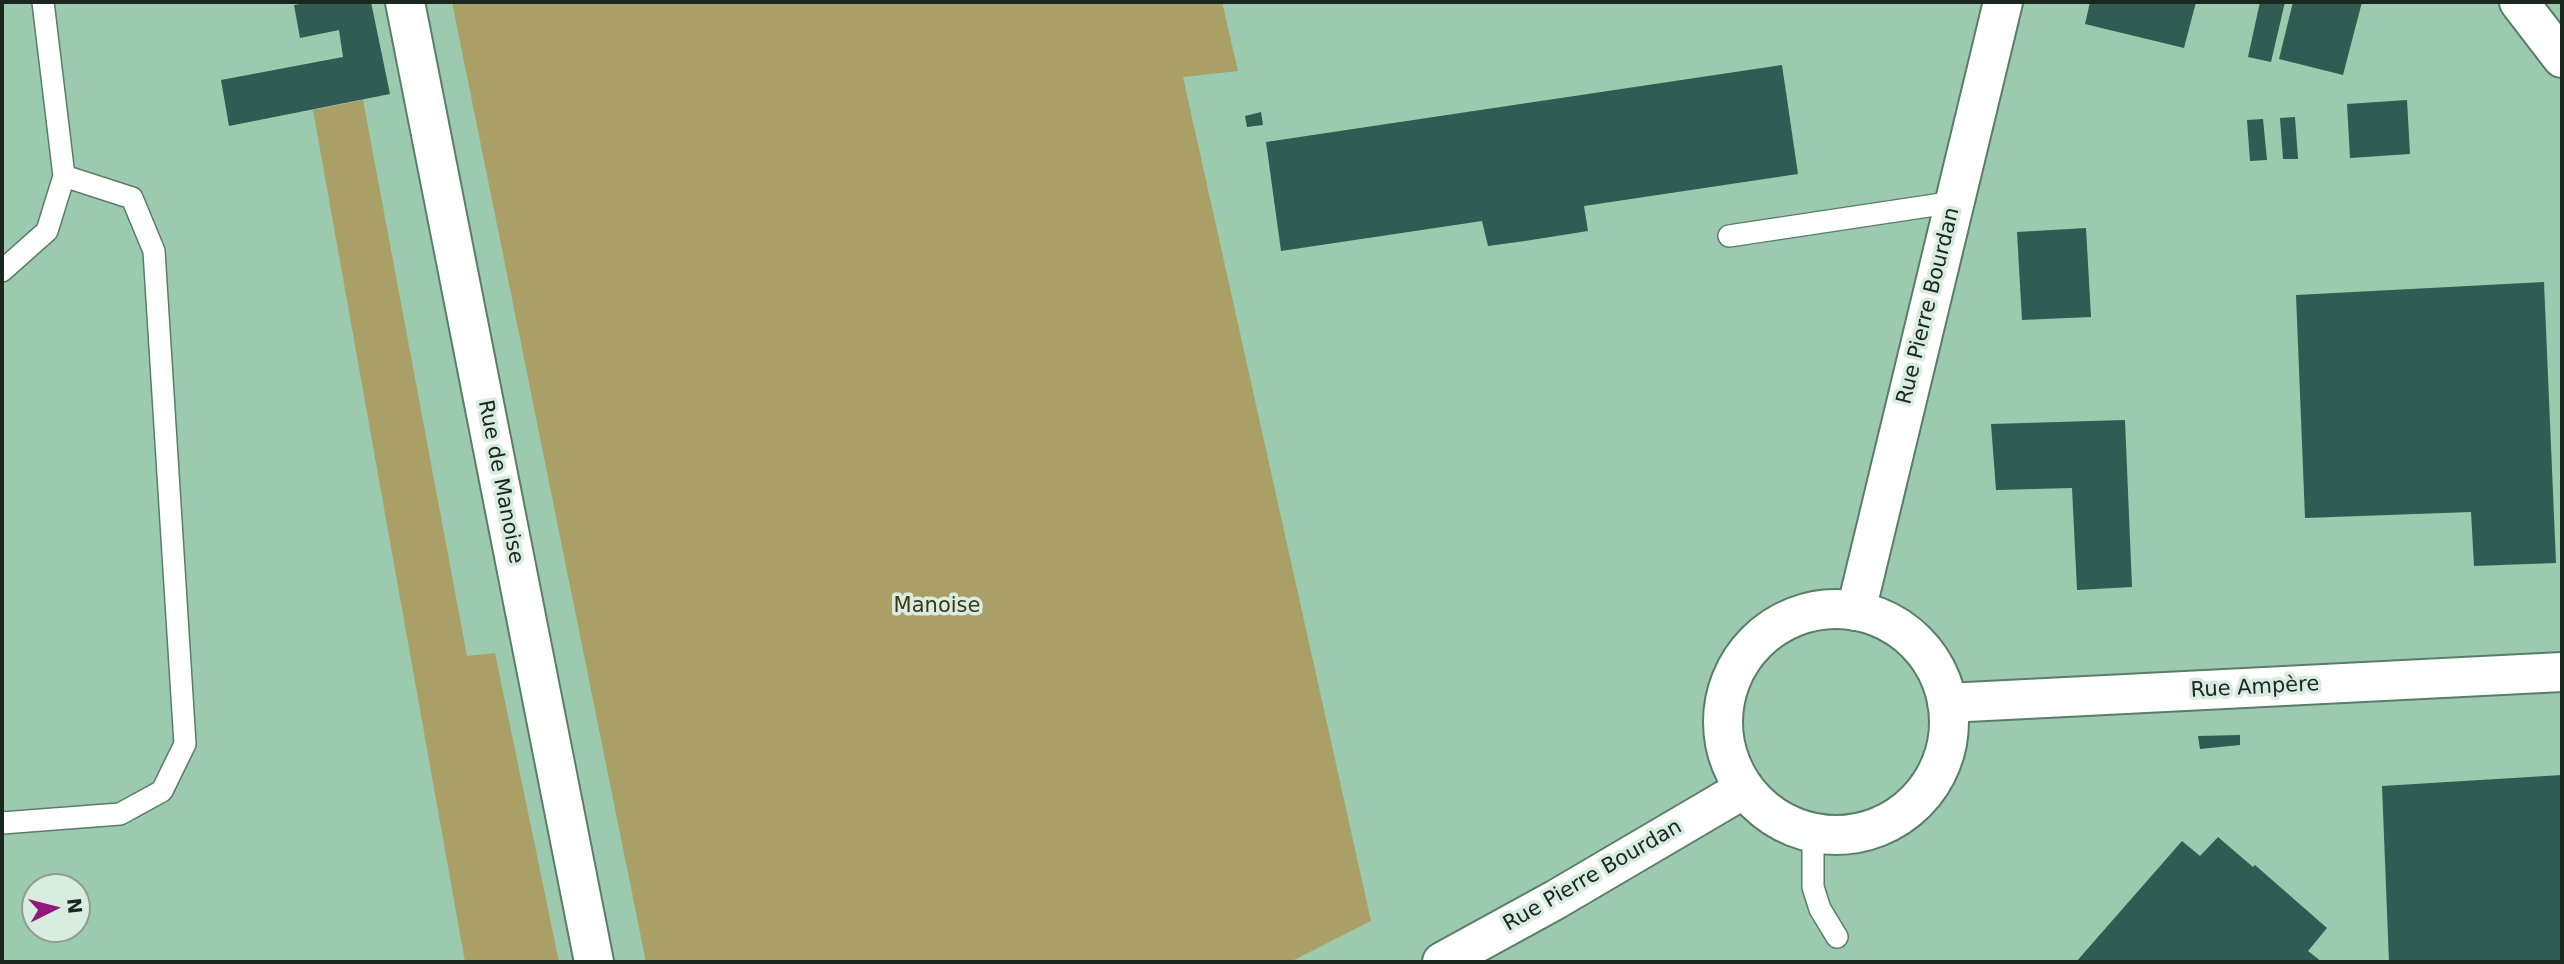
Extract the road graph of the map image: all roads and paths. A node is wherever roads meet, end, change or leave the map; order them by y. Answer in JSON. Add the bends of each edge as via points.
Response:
{"nodes":[{"id":1,"x":44,"y":2,"type":"edge"},
{"id":2,"x":405,"y":2,"type":"edge"},
{"id":3,"x":2003,"y":2,"type":"edge"},
{"id":4,"x":2519,"y":2,"type":"edge"},
{"id":5,"x":2562,"y":58,"type":"edge"},
{"id":6,"x":65,"y":176,"type":"junction"},
{"id":7,"x":1955,"y":202,"type":"junction"},
{"id":8,"x":1729,"y":236,"type":"dead end"},
{"id":9,"x":2,"y":271,"type":"edge"},
{"id":10,"x":1856,"y":611,"type":"junction"},
{"id":11,"x":2562,"y":672,"type":"edge"},
{"id":12,"x":1947,"y":703,"type":"junction"},
{"id":13,"x":1744,"y":789,"type":"junction"},
{"id":14,"x":2,"y":823,"type":"edge"},
{"id":15,"x":1813,"y":833,"type":"junction"},
{"id":16,"x":1838,"y":937,"type":"dead end"},
{"id":17,"x":594,"y":962,"type":"edge"},
{"id":18,"x":1442,"y":962,"type":"edge"}],
"edges":[{"from":1,"to":6,"type":"lane"},
{"from":2,"to":17,"type":"street","name":"Rue de Manoise"},
{"from":3,"to":7,"type":"street","name":"Rue Pierre Bourdan"},
{"from":4,"to":5,"type":"street"},
{"from":6,"to":9,"type":"lane","via":[[47,231]]},
{"from":6,"to":14,"type":"lane","via":[[132,198],[154,251],[186,744],[162,791],[120,814]]},
{"from":7,"to":8,"type":"lane"},
{"from":7,"to":10,"type":"street","name":"Rue Pierre Bourdan"},
{"from":10,"to":12,"type":"street","via":[[1892,624],[1922,649],[1936,670]]},
{"from":10,"to":13,"type":"street","via":[[1822,610],[1790,618],[1762,636],[1740,662],[1727,693],[1723,726],[1729,760]]},
{"from":11,"to":12,"type":"street","name":"Rue Ampère"},
{"from":12,"to":15,"type":"street","via":[[1945,751],[1934,778],[1917,801],[1869,831]]},
{"from":13,"to":15,"type":"street","via":[[1775,817]]},
{"from":13,"to":18,"type":"street","name":"Rue Pierre Bourdan"},
{"from":15,"to":16,"type":"lane","via":[[1813,887],[1820,909]]}]}
